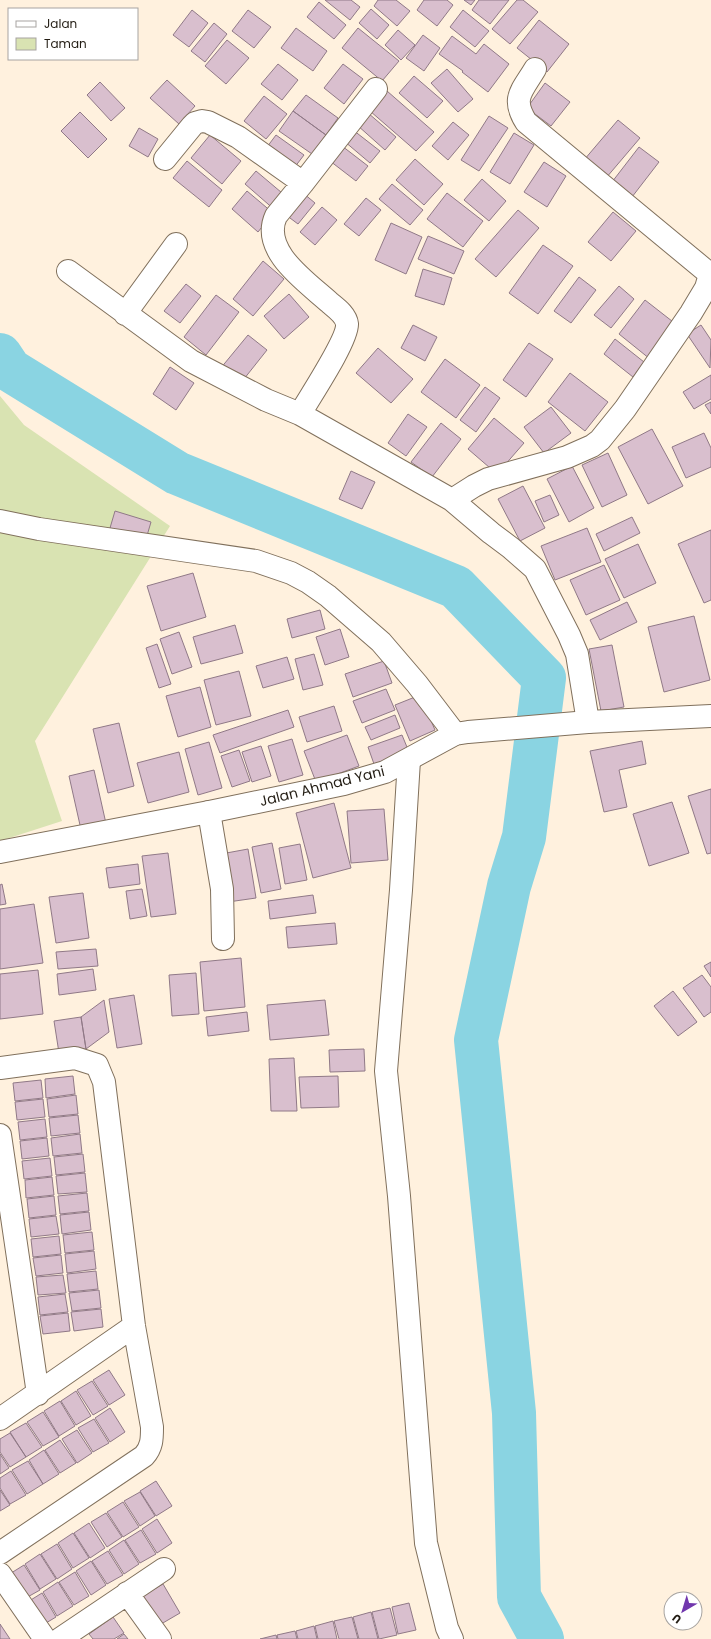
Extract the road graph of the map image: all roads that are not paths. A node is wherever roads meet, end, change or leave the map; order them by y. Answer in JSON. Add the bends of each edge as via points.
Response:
{"nodes":[{"id":1,"x":535,"y":69,"type":"dead end"},
{"id":2,"x":376,"y":88,"type":"dead end"},
{"id":3,"x":165,"y":159,"type":"dead end"},
{"id":4,"x":303,"y":183,"type":"junction"},
{"id":5,"x":176,"y":244,"type":"dead end"},
{"id":6,"x":68,"y":270,"type":"dead end"},
{"id":7,"x":710,"y":275,"type":"edge"},
{"id":8,"x":125,"y":314,"type":"junction"},
{"id":9,"x":300,"y":414,"type":"junction"},
{"id":10,"x":452,"y":500,"type":"junction"},
{"id":11,"x":0,"y":521,"type":"edge"},
{"id":12,"x":711,"y":716,"type":"edge"},
{"id":13,"x":588,"y":722,"type":"junction"},
{"id":14,"x":461,"y":733,"type":"junction"},
{"id":15,"x":409,"y":760,"type":"junction"},
{"id":16,"x":209,"y":812,"type":"junction"},
{"id":17,"x":0,"y":852,"type":"edge"},
{"id":18,"x":224,"y":939,"type":"dead end"},
{"id":19,"x":0,"y":1068,"type":"edge"},
{"id":20,"x":0,"y":1135,"type":"edge"},
{"id":21,"x":134,"y":1326,"type":"junction"},
{"id":22,"x":38,"y":1394,"type":"junction"},
{"id":23,"x":0,"y":1419,"type":"edge"},
{"id":24,"x":0,"y":1553,"type":"edge"},
{"id":25,"x":164,"y":1569,"type":"dead end"},
{"id":26,"x":0,"y":1574,"type":"edge"},
{"id":27,"x":127,"y":1593,"type":"junction"},
{"id":28,"x":444,"y":1635,"type":"edge"},
{"id":29,"x":45,"y":1639,"type":"edge"},
{"id":30,"x":60,"y":1639,"type":"edge"},
{"id":31,"x":160,"y":1639,"type":"edge"}],
"edges":[{"from":1,"to":7,"type":"street","via":[[518,102],[520,113],[526,122]]},
{"from":2,"to":4,"type":"street"},
{"from":3,"to":4,"type":"street","via":[[195,123],[208,122],[238,137]]},
{"from":4,"to":9,"type":"street","via":[[276,216],[273,240],[281,256],[342,314],[347,324],[338,350]]},
{"from":5,"to":8,"type":"street"},
{"from":6,"to":8,"type":"street"},
{"from":7,"to":10,"type":"street","via":[[706,288],[691,313],[625,409],[600,440],[567,457],[488,479]]},
{"from":8,"to":9,"type":"street","via":[[191,361],[266,400]]},
{"from":9,"to":10,"type":"street"},
{"from":10,"to":13,"type":"street","via":[[535,569],[577,654]]},
{"from":11,"to":14,"type":"street","via":[[256,561],[291,573],[328,596],[381,642]]},
{"from":12,"to":13,"type":"street","name":"Jalan Ahmad Yani"},
{"from":13,"to":14,"type":"street","name":"Jalan Ahmad Yani"},
{"from":14,"to":15,"type":"street","name":"Jalan Ahmad Yani"},
{"from":15,"to":16,"type":"street","name":"Jalan Ahmad Yani","via":[[385,772],[344,784]]},
{"from":15,"to":28,"type":"street","via":[[386,1071],[399,1196],[426,1543]]},
{"from":16,"to":17,"type":"street","name":"Jalan Ahmad Yani"},
{"from":16,"to":18,"type":"street","via":[[222,889]]},
{"from":19,"to":21,"type":"street","via":[[75,1058],[96,1065],[104,1082]]},
{"from":20,"to":22,"type":"street"},
{"from":21,"to":22,"type":"street"},
{"from":21,"to":24,"type":"street","via":[[152,1427],[148,1452]]},
{"from":22,"to":23,"type":"street"},
{"from":25,"to":27,"type":"street"},
{"from":26,"to":29,"type":"street"},
{"from":27,"to":30,"type":"street"},
{"from":27,"to":31,"type":"street"}]}
